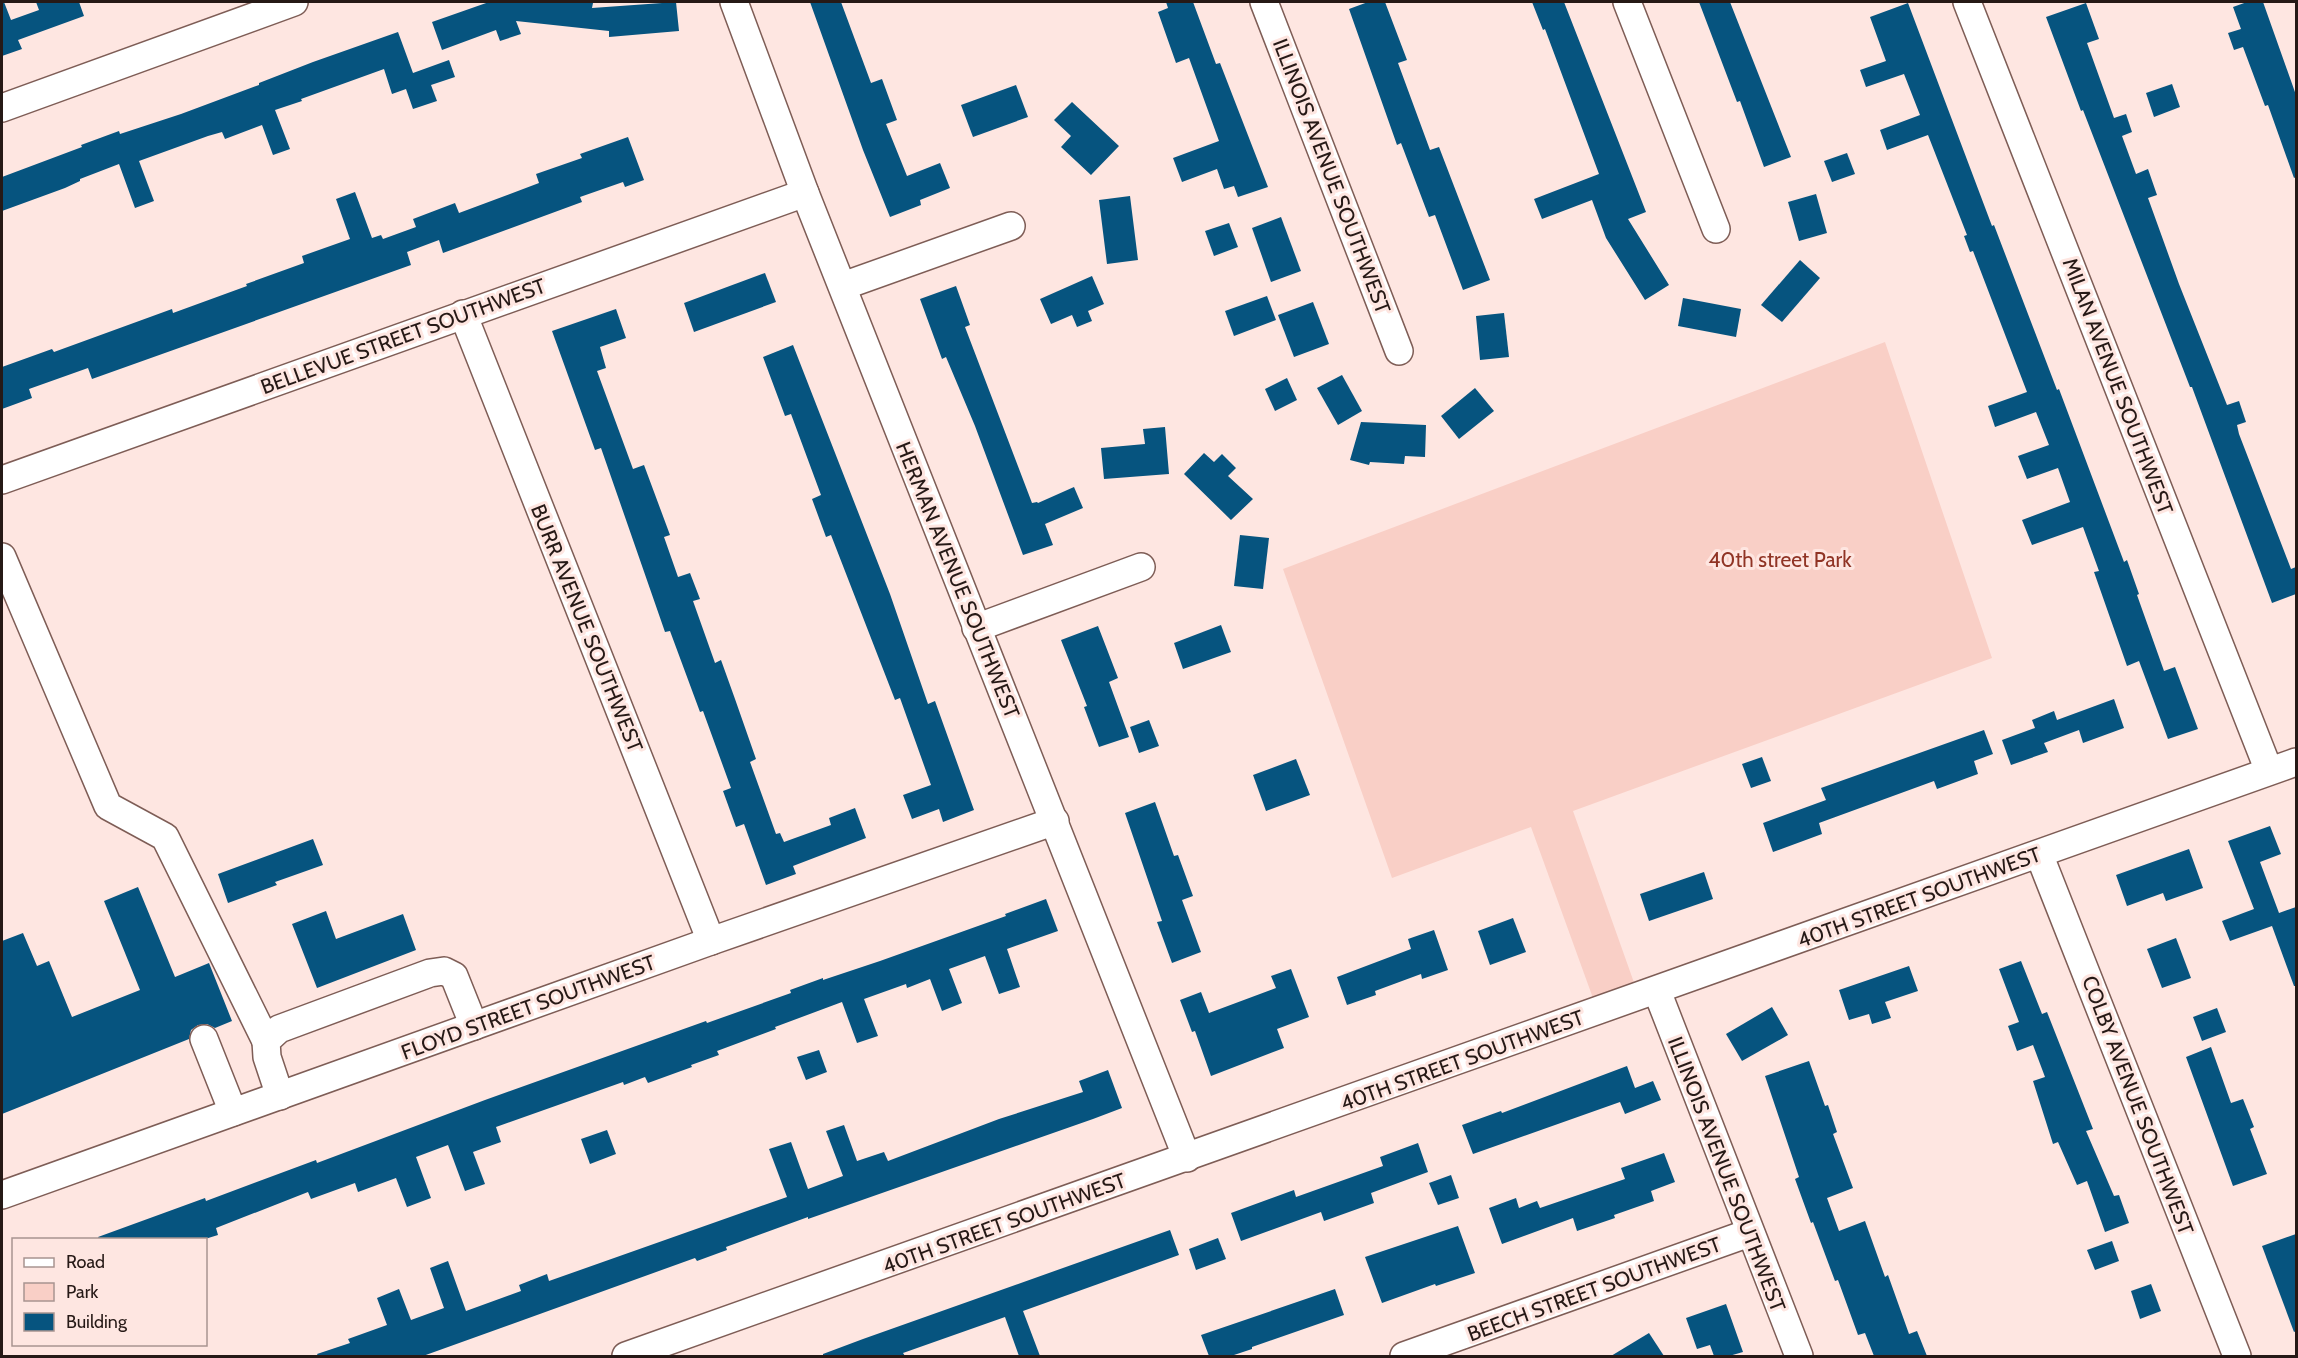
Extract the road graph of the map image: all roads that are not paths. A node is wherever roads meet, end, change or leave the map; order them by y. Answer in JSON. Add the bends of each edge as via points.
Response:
{"nodes":[{"id":1,"x":294,"y":2,"type":"edge"},
{"id":2,"x":734,"y":2,"type":"edge"},
{"id":3,"x":1264,"y":2,"type":"edge"},
{"id":4,"x":1628,"y":2,"type":"edge"},
{"id":5,"x":1967,"y":2,"type":"edge"},
{"id":6,"x":2,"y":108,"type":"edge"},
{"id":7,"x":805,"y":193,"type":"junction"},
{"id":8,"x":1011,"y":226,"type":"dead end"},
{"id":9,"x":1716,"y":229,"type":"dead end"},
{"id":10,"x":843,"y":286,"type":"junction"},
{"id":11,"x":463,"y":315,"type":"junction"},
{"id":12,"x":1400,"y":351,"type":"dead end"},
{"id":13,"x":2,"y":480,"type":"edge"},
{"id":14,"x":2,"y":557,"type":"edge"},
{"id":15,"x":1141,"y":567,"type":"dead end"},
{"id":16,"x":976,"y":628,"type":"junction"},
{"id":17,"x":2296,"y":762,"type":"edge"},
{"id":18,"x":2269,"y":771,"type":"junction"},
{"id":19,"x":1055,"y":821,"type":"junction"},
{"id":20,"x":2039,"y":854,"type":"junction"},
{"id":21,"x":711,"y":941,"type":"junction"},
{"id":22,"x":1657,"y":991,"type":"junction"},
{"id":23,"x":474,"y":1026,"type":"junction"},
{"id":24,"x":204,"y":1040,"type":"dead end"},
{"id":25,"x":266,"y":1041,"type":"junction"},
{"id":26,"x":280,"y":1096,"type":"junction"},
{"id":27,"x":233,"y":1112,"type":"junction"},
{"id":28,"x":1187,"y":1158,"type":"junction"},
{"id":29,"x":2,"y":1196,"type":"edge"},
{"id":30,"x":1749,"y":1233,"type":"junction"},
{"id":31,"x":626,"y":1356,"type":"edge"},
{"id":32,"x":1404,"y":1356,"type":"edge"},
{"id":33,"x":1798,"y":1356,"type":"edge"},
{"id":34,"x":2237,"y":1356,"type":"edge"}],
"edges":[{"from":1,"to":6,"type":"street"},
{"from":2,"to":7,"type":"street","name":"HERMAN AVENUE SOUTHWEST"},
{"from":3,"to":12,"type":"street","name":"ILLINOIS AVENUE SOUTHWEST"},
{"from":4,"to":9,"type":"street"},
{"from":5,"to":18,"type":"street","name":"MILAN AVENUE SOUTHWEST"},
{"from":7,"to":10,"type":"street","name":"HERMAN AVENUE SOUTHWEST"},
{"from":7,"to":11,"type":"street","name":"BELLEVUE STREET SOUTHWEST"},
{"from":8,"to":10,"type":"street"},
{"from":10,"to":16,"type":"street","name":"HERMAN AVENUE SOUTHWEST"},
{"from":11,"to":13,"type":"street","name":"BELLEVUE STREET SOUTHWEST"},
{"from":11,"to":21,"type":"street","name":"BURR AVENUE SOUTHWEST"},
{"from":14,"to":25,"type":"street","via":[[108,806],[165,837]]},
{"from":15,"to":16,"type":"street"},
{"from":16,"to":19,"type":"street","name":"HERMAN AVENUE SOUTHWEST"},
{"from":17,"to":18,"type":"street","name":"40TH STREET SOUTHWEST"},
{"from":18,"to":20,"type":"street","name":"40TH STREET SOUTHWEST"},
{"from":19,"to":21,"type":"street","name":"FLOYD STREET SOUTHWEST"},
{"from":19,"to":28,"type":"street","name":"HERMAN AVENUE SOUTHWEST"},
{"from":20,"to":22,"type":"street","name":"40TH STREET SOUTHWEST"},
{"from":20,"to":34,"type":"street","name":"COLBY AVENUE SOUTHWEST"},
{"from":21,"to":23,"type":"street","name":"FLOYD STREET SOUTHWEST"},
{"from":22,"to":28,"type":"street","name":"40TH STREET SOUTHWEST"},
{"from":22,"to":30,"type":"street","name":"ILLINOIS AVENUE SOUTHWEST"},
{"from":23,"to":25,"type":"street","via":[[454,976],[444,971],[279,1029]]},
{"from":23,"to":26,"type":"street","name":"FLOYD STREET SOUTHWEST"},
{"from":24,"to":27,"type":"street"},
{"from":25,"to":26,"type":"street"},
{"from":26,"to":27,"type":"street","name":"FLOYD STREET SOUTHWEST"},
{"from":27,"to":29,"type":"street","name":"FLOYD STREET SOUTHWEST"},
{"from":28,"to":31,"type":"street","name":"40TH STREET SOUTHWEST"},
{"from":30,"to":32,"type":"street","name":"BEECH STREET SOUTHWEST"},
{"from":30,"to":33,"type":"street","name":"ILLINOIS AVENUE SOUTHWEST"}]}
